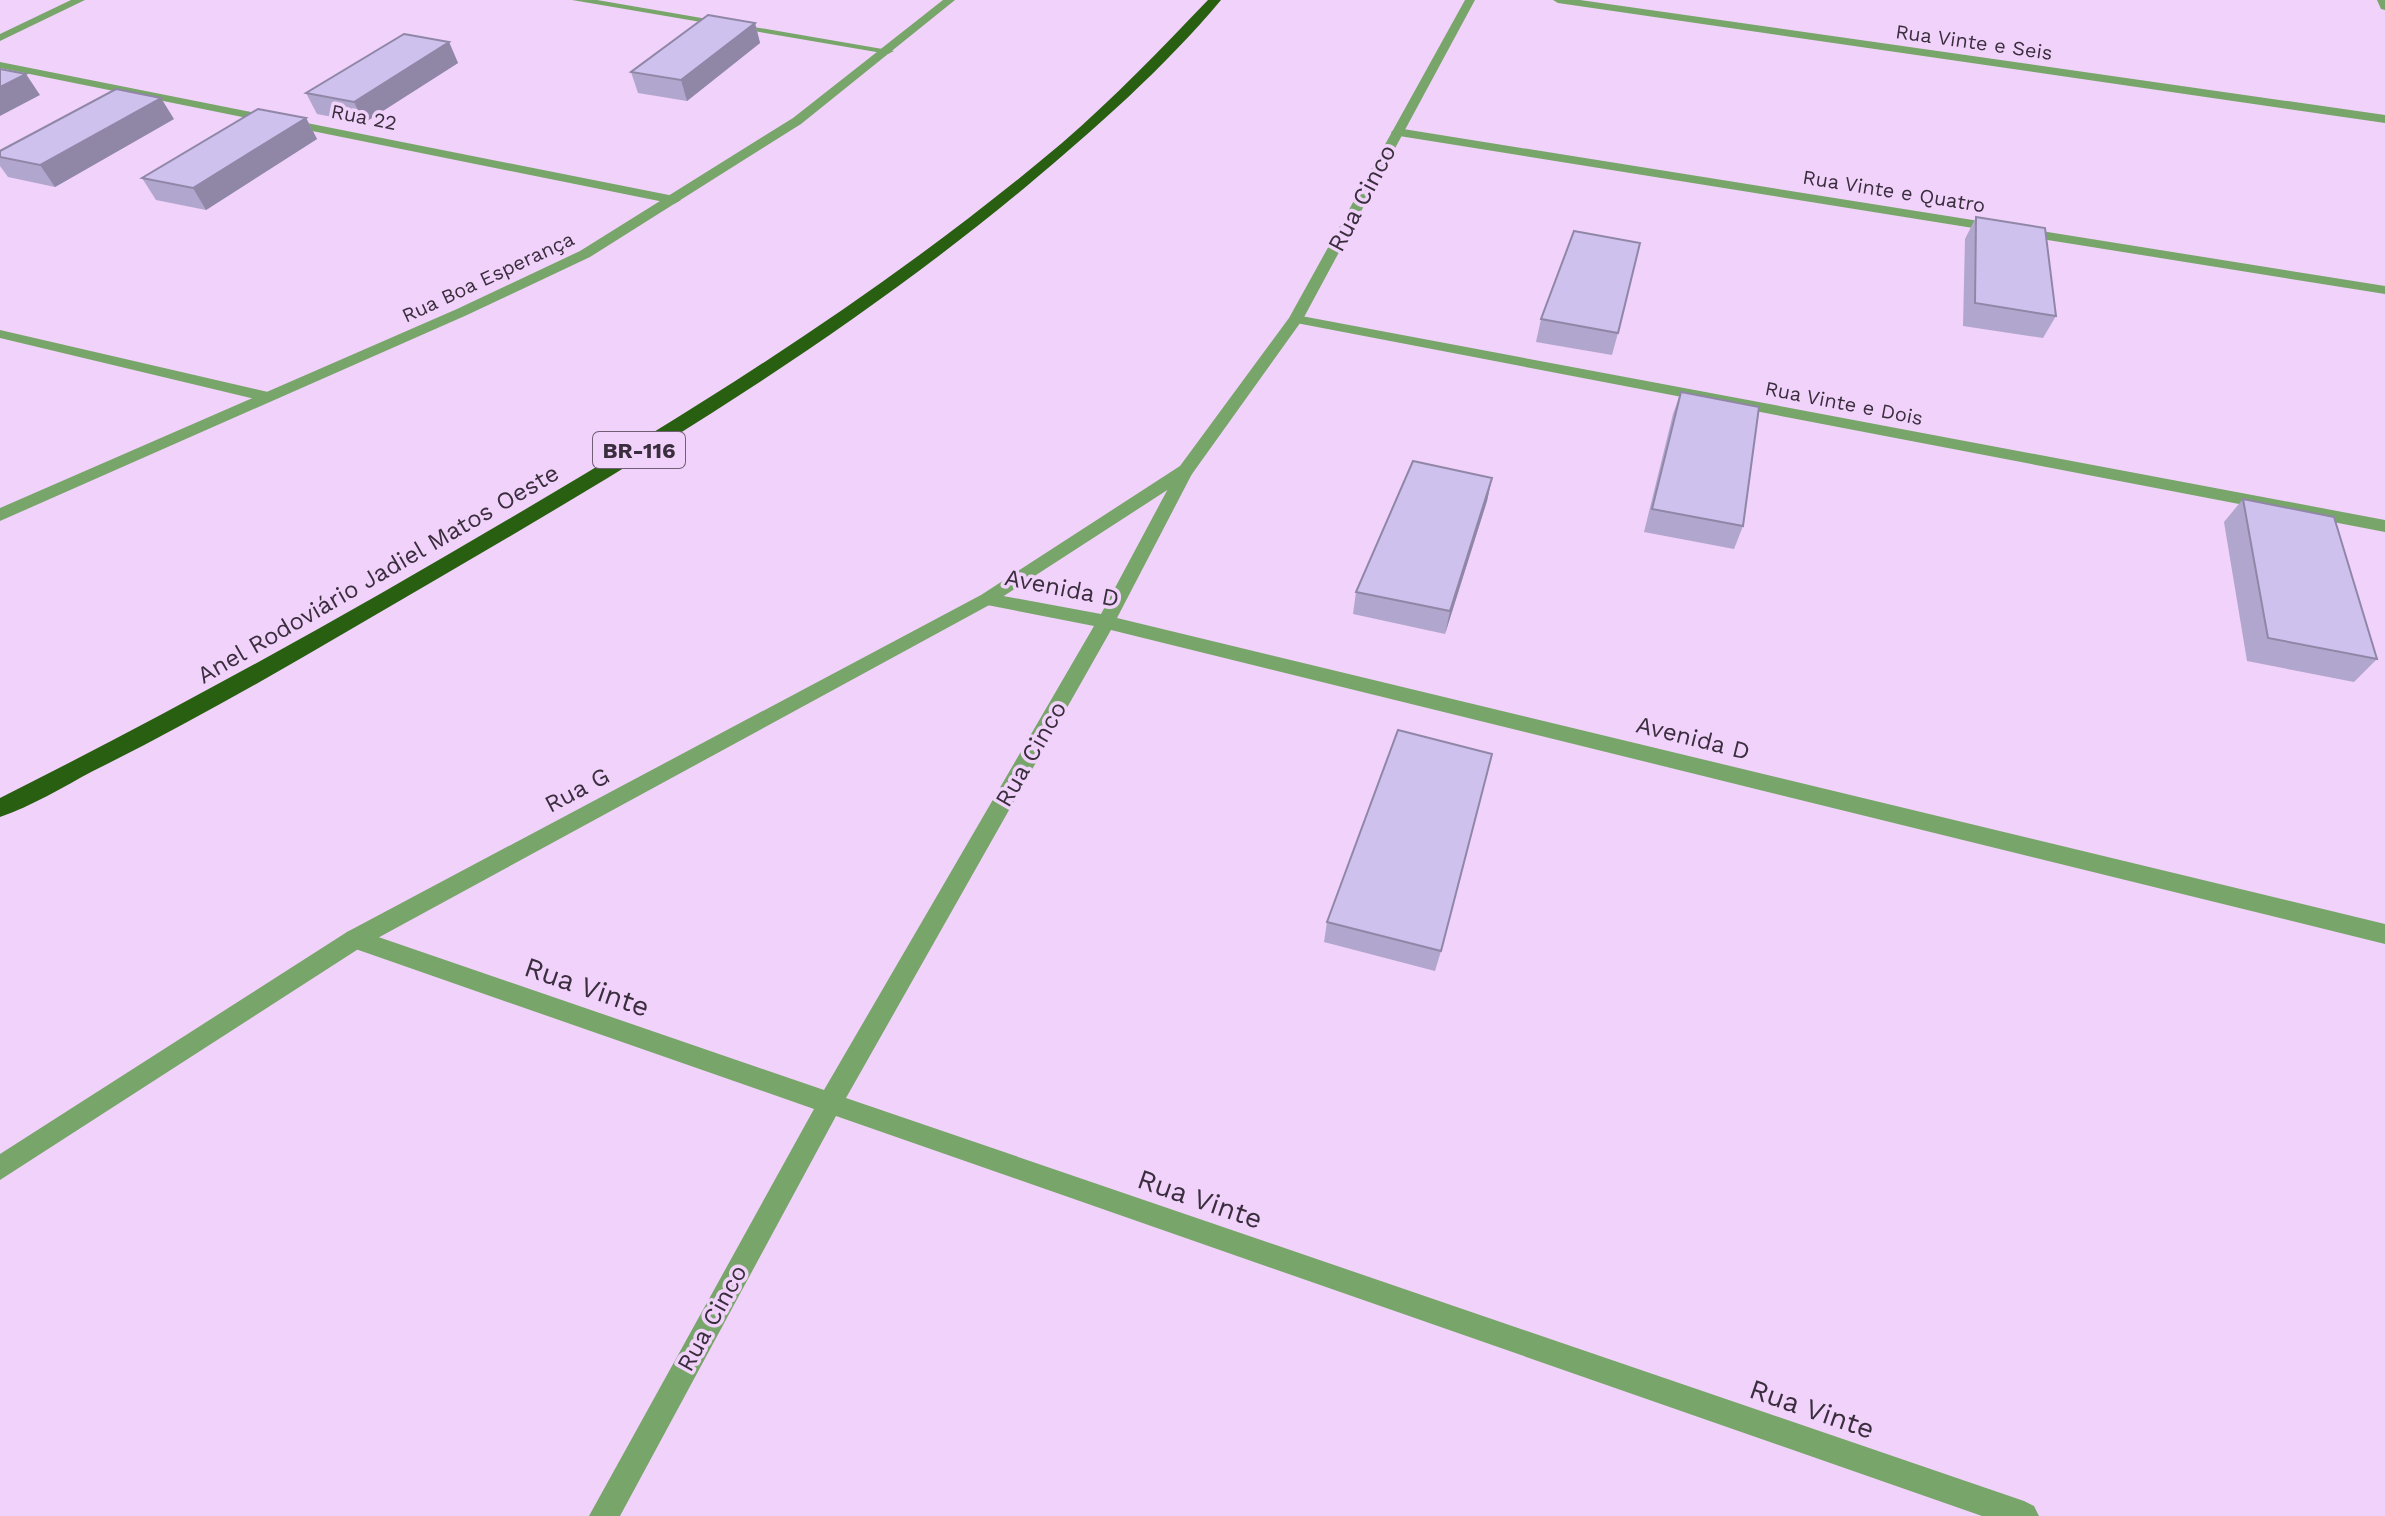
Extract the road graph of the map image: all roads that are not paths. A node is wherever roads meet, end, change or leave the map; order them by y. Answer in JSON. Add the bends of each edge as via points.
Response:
{"nodes":[{"id":1,"x":80,"y":0,"type":"edge"},
{"id":2,"x":577,"y":0,"type":"edge"},
{"id":3,"x":950,"y":0,"type":"edge"},
{"id":4,"x":1215,"y":0,"type":"edge"},
{"id":5,"x":1470,"y":0,"type":"edge"},
{"id":6,"x":1558,"y":0,"type":"edge"},
{"id":7,"x":2382,"y":0,"type":"edge"},
{"id":8,"x":2385,"y":7,"type":"edge"},
{"id":9,"x":0,"y":38,"type":"edge"},
{"id":10,"x":888,"y":51,"type":"junction"},
{"id":11,"x":0,"y":65,"type":"edge"},
{"id":12,"x":2385,"y":119,"type":"edge"},
{"id":13,"x":1397,"y":132,"type":"junction"},
{"id":14,"x":674,"y":200,"type":"junction"},
{"id":15,"x":2385,"y":290,"type":"edge"},
{"id":16,"x":1296,"y":319,"type":"junction"},
{"id":17,"x":0,"y":334,"type":"edge"},
{"id":18,"x":268,"y":397,"type":"junction"},
{"id":19,"x":1186,"y":470,"type":"junction"},
{"id":20,"x":0,"y":515,"type":"edge"},
{"id":21,"x":2385,"y":526,"type":"edge"},
{"id":22,"x":987,"y":599,"type":"junction"},
{"id":23,"x":1106,"y":622,"type":"junction"},
{"id":24,"x":0,"y":808,"type":"edge"},
{"id":25,"x":2385,"y":934,"type":"edge"},
{"id":26,"x":355,"y":939,"type":"junction"},
{"id":27,"x":829,"y":1105,"type":"junction"},
{"id":28,"x":0,"y":1168,"type":"edge"},
{"id":29,"x":604,"y":1516,"type":"edge"},
{"id":30,"x":2024,"y":1516,"type":"edge"}],
"edges":[{"from":1,"to":9,"type":"street"},
{"from":2,"to":10,"type":"street"},
{"from":3,"to":10,"type":"street","name":"Rua Boa Esperança"},
{"from":4,"to":24,"type":"highway","name":"Anel Rodoviário Jadiel Matos Oeste","number":"BR-116","via":[[1145,73],[1027,178],[789,355],[433,573],[182,716]]},
{"from":5,"to":13,"type":"street","name":"Rua Cinco"},
{"from":6,"to":12,"type":"street","name":"Rua Vinte e Seis"},
{"from":7,"to":8,"type":"street"},
{"from":10,"to":14,"type":"street","name":"Rua Boa Esperança","via":[[797,121]]},
{"from":11,"to":14,"type":"street","name":"Rua 22"},
{"from":13,"to":15,"type":"street","name":"Rua Vinte e Quatro"},
{"from":13,"to":16,"type":"street","name":"Rua Cinco"},
{"from":14,"to":18,"type":"street","name":"Rua Boa Esperança","via":[[585,254]]},
{"from":16,"to":19,"type":"street","name":"Rua Cinco"},
{"from":16,"to":21,"type":"street","name":"Rua Vinte e Dois"},
{"from":17,"to":18,"type":"street"},
{"from":18,"to":20,"type":"street","name":"Rua Boa Esperança"},
{"from":19,"to":22,"type":"street","name":"Rua G"},
{"from":19,"to":23,"type":"street","name":"Rua Cinco"},
{"from":22,"to":23,"type":"street","name":"Avenida D"},
{"from":22,"to":26,"type":"street","name":"Rua G"},
{"from":23,"to":25,"type":"street","name":"Avenida D"},
{"from":23,"to":27,"type":"street","name":"Rua Cinco"},
{"from":26,"to":27,"type":"street","name":"Rua Vinte"},
{"from":26,"to":28,"type":"street","name":"Rua G"},
{"from":27,"to":29,"type":"street","name":"Rua Cinco"},
{"from":27,"to":30,"type":"street","name":"Rua Vinte"}]}
